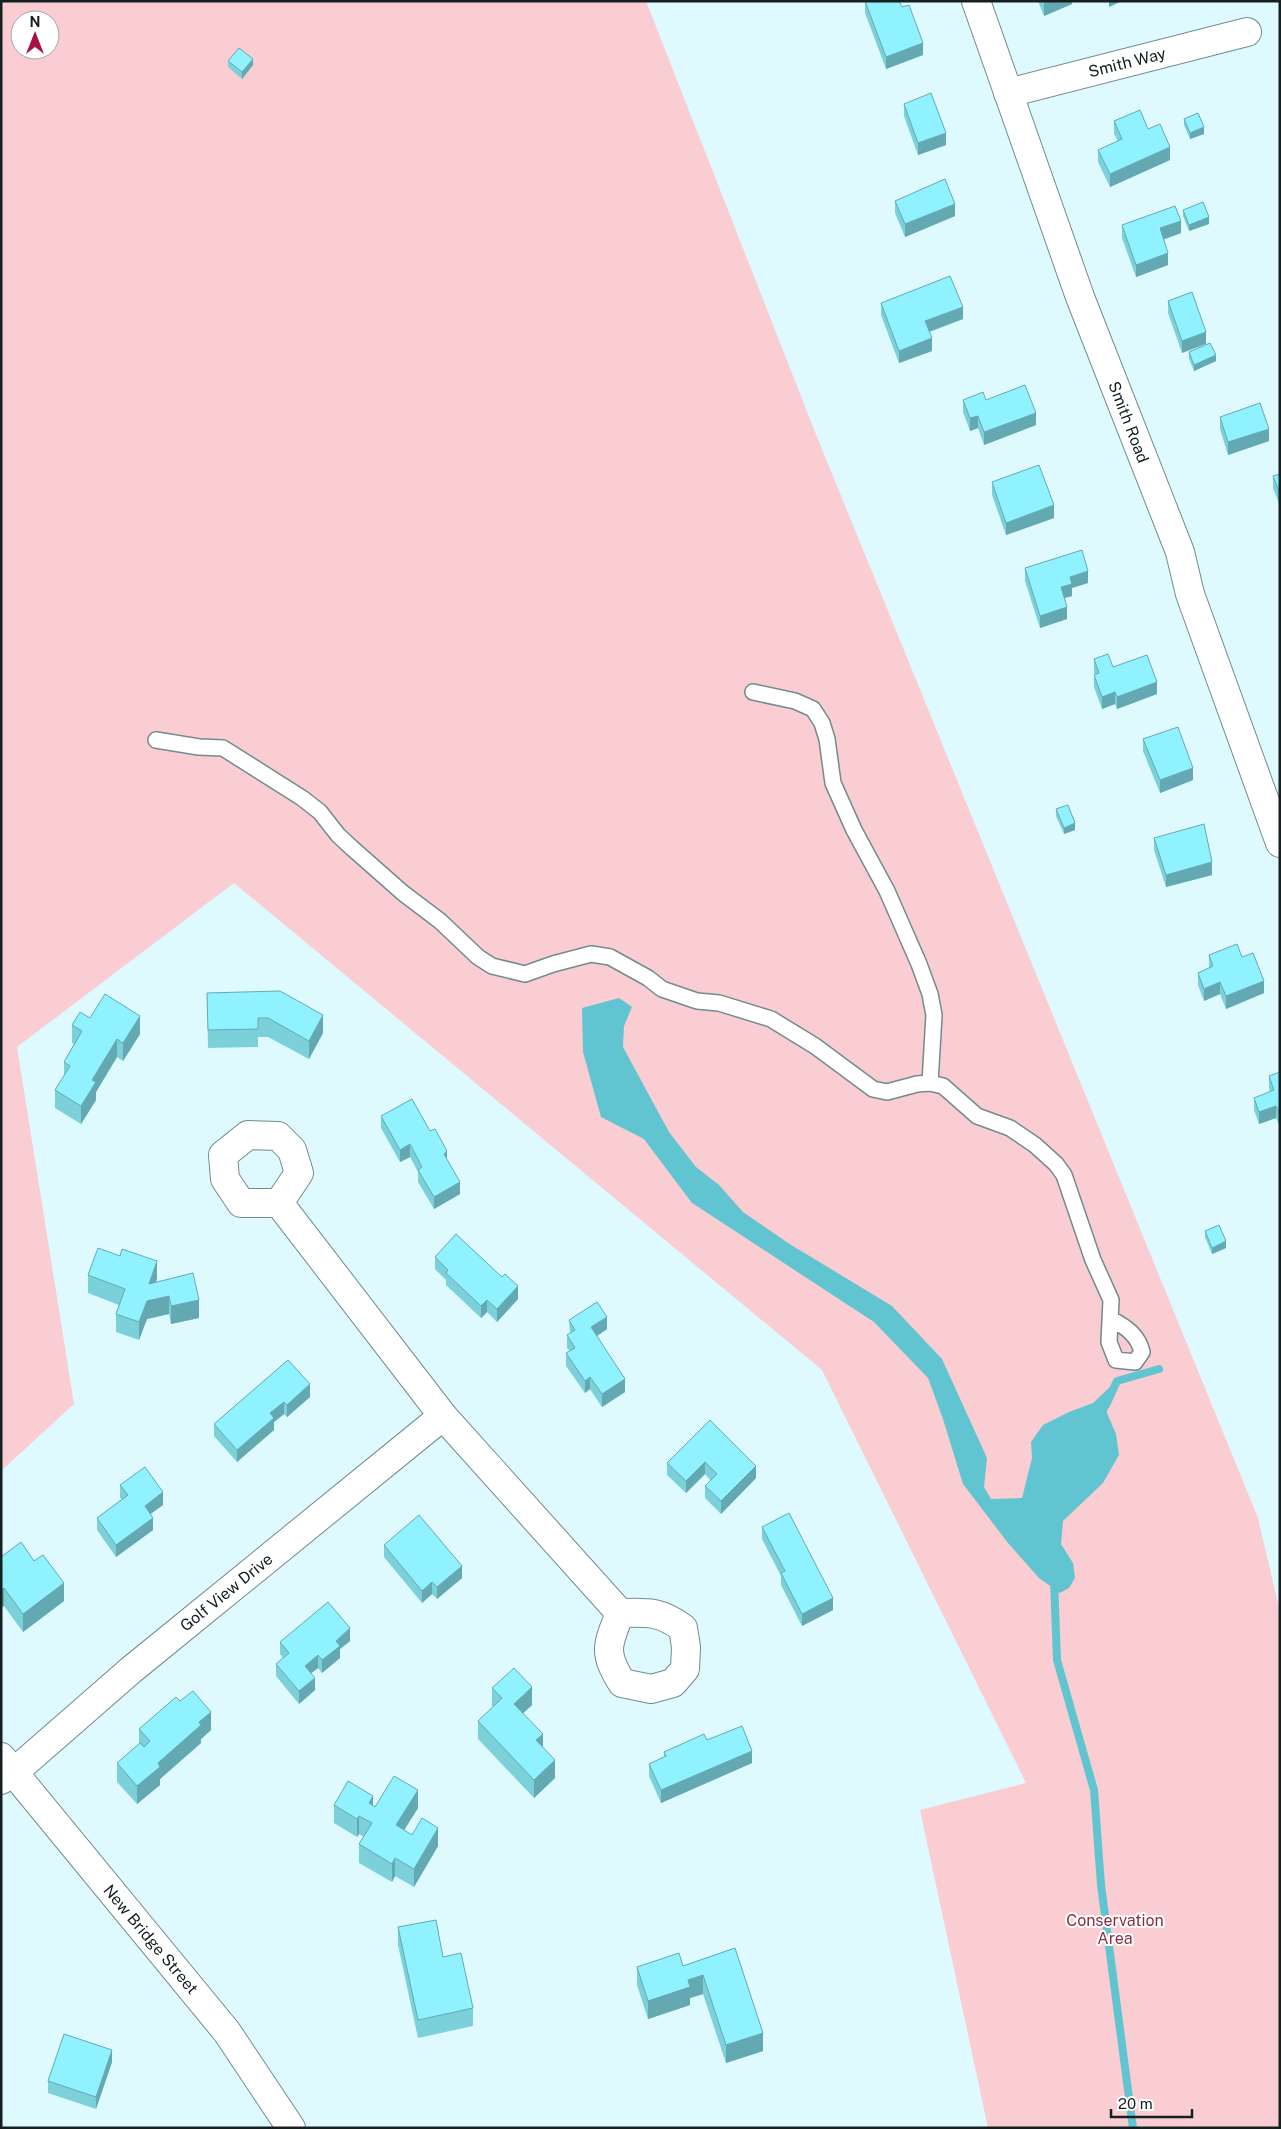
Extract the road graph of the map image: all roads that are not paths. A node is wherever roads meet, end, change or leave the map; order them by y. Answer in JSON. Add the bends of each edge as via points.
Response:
{"nodes":[{"id":1,"x":976,"y":1,"type":"edge"},
{"id":2,"x":1247,"y":32,"type":"dead end"},
{"id":3,"x":1008,"y":93,"type":"junction"},
{"id":4,"x":753,"y":692,"type":"dead end"},
{"id":5,"x":156,"y":740,"type":"dead end"},
{"id":6,"x":1280,"y":843,"type":"edge"},
{"id":7,"x":930,"y":1083,"type":"junction"},
{"id":8,"x":279,"y":1203,"type":"dead end"},
{"id":9,"x":1111,"y":1319,"type":"dead end"},
{"id":10,"x":443,"y":1416,"type":"junction"},
{"id":11,"x":620,"y":1613,"type":"dead end"},
{"id":12,"x":5,"y":1770,"type":"edge"},
{"id":13,"x":291,"y":2128,"type":"edge"}],
"edges":[{"from":1,"to":3,"type":"street","name":"Smith Road"},
{"from":2,"to":3,"type":"street","name":"Smith Way"},
{"from":3,"to":6,"type":"street","name":"Smith Road","via":[[1080,298],[1180,552],[1190,594]]},
{"from":4,"to":7,"type":"lane","via":[[795,701],[813,709],[822,723],[833,783],[887,891],[930,994],[934,1015]]},
{"from":5,"to":7,"type":"lane","via":[[223,748],[302,798],[320,812],[352,848],[492,966],[525,974],[590,954],[610,957],[662,989],[770,1019],[815,1046],[873,1089],[887,1092]]},
{"from":7,"to":9,"type":"lane","via":[[943,1086],[977,1116],[1010,1128],[1056,1164],[1064,1175],[1093,1260],[1111,1300]]},
{"from":8,"to":10,"type":"street"},
{"from":10,"to":11,"type":"street"},
{"from":10,"to":12,"type":"street","name":"Golf View Drive"},
{"from":12,"to":13,"type":"street","name":"New Bridge Street","via":[[227,2032]]}]}
